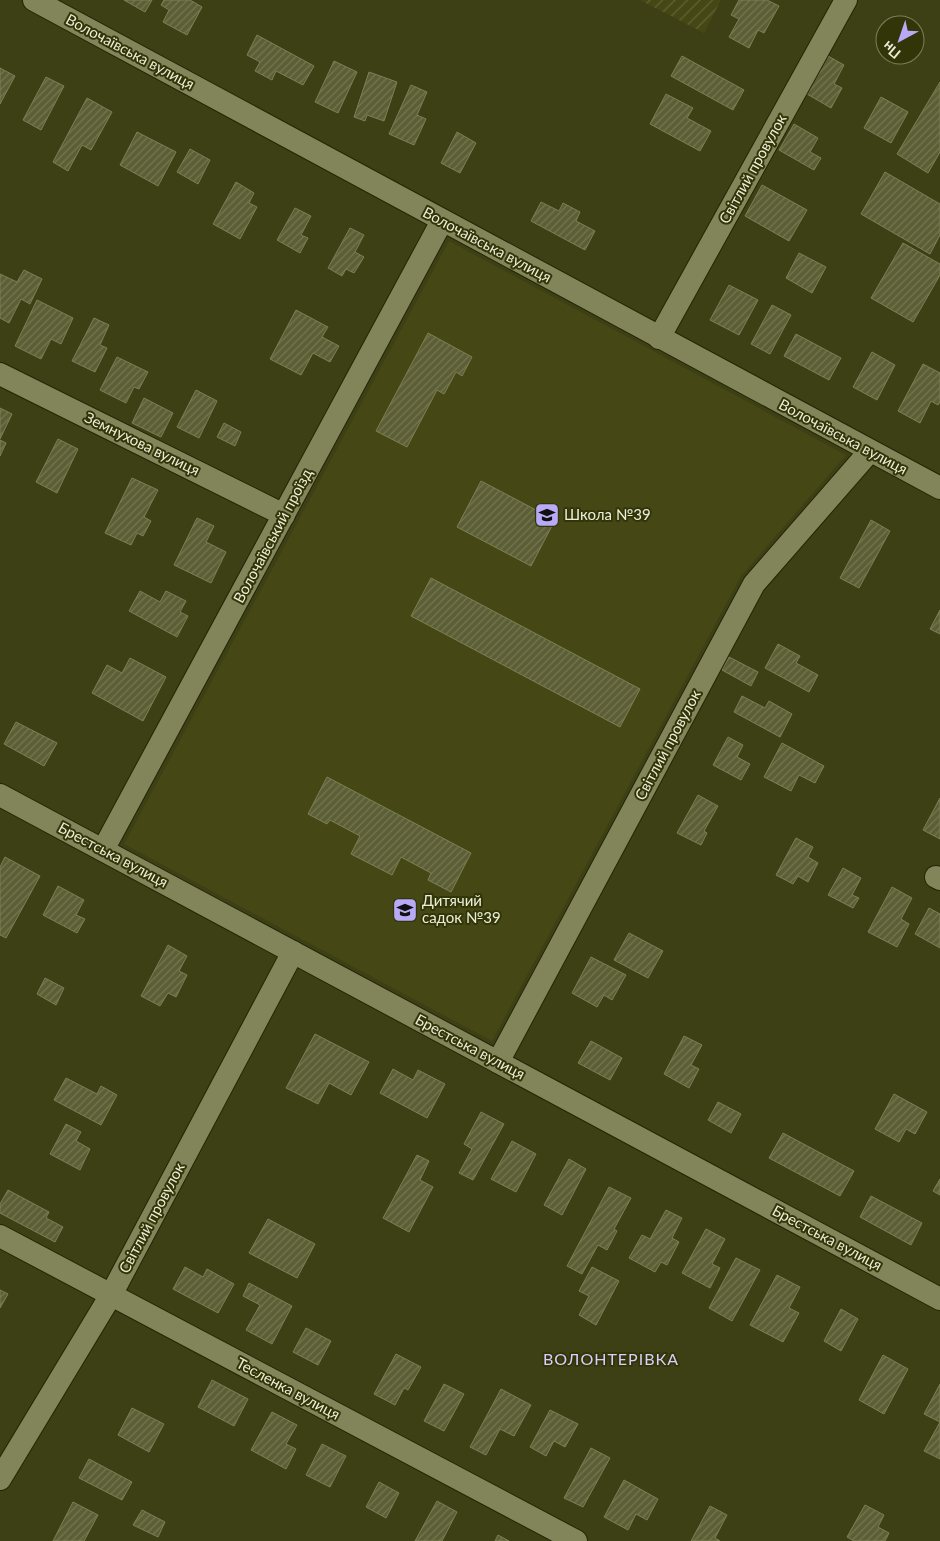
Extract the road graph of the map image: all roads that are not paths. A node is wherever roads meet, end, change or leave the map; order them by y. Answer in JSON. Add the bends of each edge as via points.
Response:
{"nodes":[{"id":1,"x":34,"y":0,"type":"edge"},
{"id":2,"x":846,"y":0,"type":"edge"},
{"id":3,"x":442,"y":221,"type":"junction"},
{"id":4,"x":659,"y":338,"type":"junction"},
{"id":5,"x":0,"y":374,"type":"edge"},
{"id":6,"x":870,"y":451,"type":"junction"},
{"id":7,"x":940,"y":488,"type":"edge"},
{"id":8,"x":284,"y":514,"type":"junction"},
{"id":9,"x":0,"y":795,"type":"edge"},
{"id":10,"x":103,"y":850,"type":"junction"},
{"id":11,"x":293,"y":952,"type":"junction"},
{"id":12,"x":498,"y":1062,"type":"junction"},
{"id":13,"x":0,"y":1236,"type":"edge"},
{"id":14,"x":111,"y":1295,"type":"junction"},
{"id":15,"x":940,"y":1299,"type":"edge"},
{"id":16,"x":0,"y":1479,"type":"edge"},
{"id":17,"x":576,"y":1541,"type":"edge"}],
"edges":[{"from":1,"to":3,"type":"street","name":"Волочаївська вулиця"},
{"from":2,"to":4,"type":"street","name":"Світлий провулок"},
{"from":3,"to":4,"type":"street","name":"Волочаївська вулиця"},
{"from":3,"to":8,"type":"street","name":"Волочаївський проїзд"},
{"from":4,"to":6,"type":"street","name":"Волочаївська вулиця"},
{"from":5,"to":8,"type":"street","name":"Земнухова вулиця"},
{"from":6,"to":7,"type":"street","name":"Волочаївська вулиця"},
{"from":6,"to":12,"type":"street","name":"Світлий провулок","via":[[754,584]]},
{"from":8,"to":10,"type":"street","name":"Волочаївський проїзд"},
{"from":9,"to":10,"type":"street","name":"Брестська вулиця"},
{"from":10,"to":11,"type":"street","name":"Брестська вулиця"},
{"from":11,"to":12,"type":"street","name":"Брестська вулиця"},
{"from":11,"to":14,"type":"street","name":"Світлий провулок"},
{"from":12,"to":15,"type":"street","name":"Брестська вулиця"},
{"from":13,"to":14,"type":"street","name":"Тесленка вулиця"},
{"from":14,"to":16,"type":"street","name":"Світлий провулок"},
{"from":14,"to":17,"type":"street","name":"Тесленка вулиця"}]}
